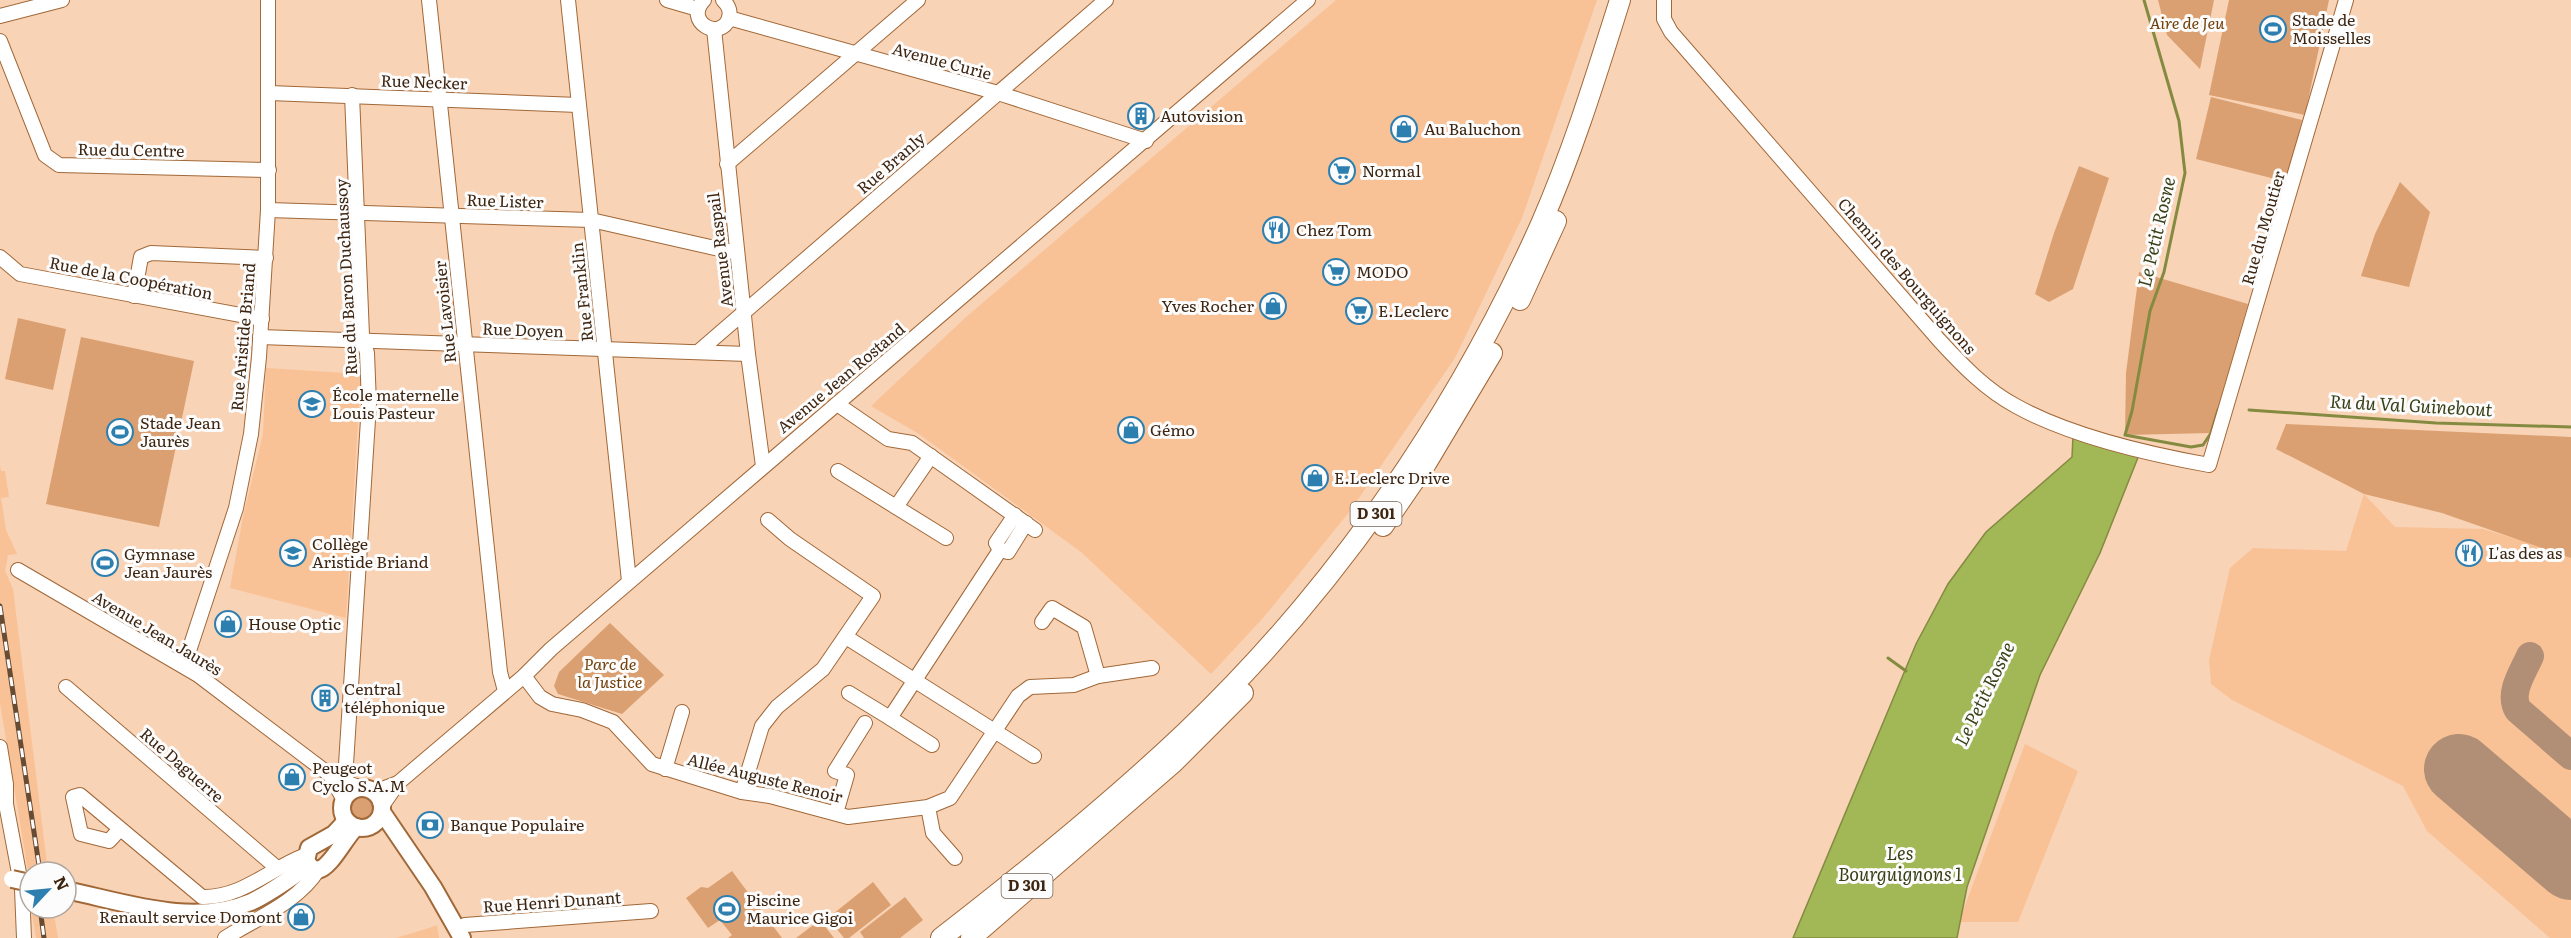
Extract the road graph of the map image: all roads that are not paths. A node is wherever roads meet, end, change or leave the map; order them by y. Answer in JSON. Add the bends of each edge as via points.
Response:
{"nodes":[{"id":1,"x":62,"y":0,"type":"edge"},
{"id":2,"x":268,"y":0,"type":"edge"},
{"id":3,"x":429,"y":0,"type":"edge"},
{"id":4,"x":568,"y":0,"type":"edge"},
{"id":5,"x":667,"y":0,"type":"edge"},
{"id":6,"x":725,"y":0,"type":"edge"},
{"id":7,"x":918,"y":0,"type":"edge"},
{"id":8,"x":1106,"y":0,"type":"edge"},
{"id":9,"x":1308,"y":0,"type":"edge"},
{"id":10,"x":1609,"y":0,"type":"edge"},
{"id":11,"x":1620,"y":0,"type":"edge"},
{"id":12,"x":1633,"y":0,"type":"edge"},
{"id":13,"x":1664,"y":0,"type":"edge"},
{"id":14,"x":2346,"y":0,"type":"edge"},
{"id":15,"x":701,"y":5,"type":"edge"},
{"id":16,"x":0,"y":16,"type":"edge"},
{"id":17,"x":729,"y":18,"type":"junction"},
{"id":18,"x":714,"y":29,"type":"junction"},
{"id":19,"x":0,"y":41,"type":"edge"},
{"id":20,"x":855,"y":54,"type":"junction"},
{"id":21,"x":269,"y":93,"type":"junction"},
{"id":22,"x":998,"y":93,"type":"junction"},
{"id":23,"x":352,"y":95,"type":"junction"},
{"id":24,"x":440,"y":99,"type":"junction"},
{"id":25,"x":579,"y":105,"type":"junction"},
{"id":26,"x":1146,"y":141,"type":"junction"},
{"id":27,"x":727,"y":164,"type":"junction"},
{"id":28,"x":269,"y":170,"type":"junction"},
{"id":29,"x":268,"y":210,"type":"junction"},
{"id":30,"x":357,"y":211,"type":"junction"},
{"id":31,"x":452,"y":216,"type":"junction"},
{"id":32,"x":591,"y":220,"type":"junction"},
{"id":33,"x":737,"y":253,"type":"junction"},
{"id":34,"x":0,"y":257,"type":"edge"},
{"id":35,"x":266,"y":258,"type":"junction"},
{"id":36,"x":134,"y":296,"type":"junction"},
{"id":37,"x":744,"y":312,"type":"junction"},
{"id":38,"x":262,"y":319,"type":"junction"},
{"id":39,"x":260,"y":337,"type":"junction"},
{"id":40,"x":363,"y":342,"type":"junction"},
{"id":41,"x":465,"y":344,"type":"junction"},
{"id":42,"x":604,"y":349,"type":"junction"},
{"id":43,"x":698,"y":352,"type":"junction"},
{"id":44,"x":748,"y":354,"type":"junction"},
{"id":45,"x":1467,"y":370,"type":"junction"},
{"id":46,"x":837,"y":404,"type":"junction"},
{"id":47,"x":931,"y":456,"type":"junction"},
{"id":48,"x":2209,"y":465,"type":"joint"},
{"id":49,"x":763,"y":466,"type":"junction"},
{"id":50,"x":838,"y":471,"type":"dead end"},
{"id":51,"x":896,"y":507,"type":"junction"},
{"id":52,"x":768,"y":520,"type":"dead end"},
{"id":53,"x":946,"y":538,"type":"dead end"},
{"id":54,"x":18,"y":570,"type":"dead end"},
{"id":55,"x":629,"y":581,"type":"junction"},
{"id":56,"x":1042,"y":622,"type":"dead end"},
{"id":57,"x":846,"y":637,"type":"junction"},
{"id":58,"x":184,"y":666,"type":"junction"},
{"id":59,"x":1152,"y":668,"type":"dead end"},
{"id":60,"x":524,"y":676,"type":"junction"},
{"id":61,"x":1098,"y":676,"type":"junction"},
{"id":62,"x":915,"y":681,"type":"junction"},
{"id":63,"x":66,"y":687,"type":"dead end"},
{"id":64,"x":505,"y":691,"type":"junction"},
{"id":65,"x":849,"y":693,"type":"dead end"},
{"id":66,"x":682,"y":712,"type":"dead end"},
{"id":67,"x":890,"y":718,"type":"junction"},
{"id":68,"x":866,"y":723,"type":"dead end"},
{"id":69,"x":995,"y":731,"type":"junction"},
{"id":70,"x":932,"y":745,"type":"dead end"},
{"id":71,"x":0,"y":747,"type":"edge"},
{"id":72,"x":1034,"y":756,"type":"dead end"},
{"id":73,"x":665,"y":769,"type":"junction"},
{"id":74,"x":330,"y":775,"type":"junction"},
{"id":75,"x":742,"y":792,"type":"junction"},
{"id":76,"x":344,"y":800,"type":"joint"},
{"id":77,"x":364,"y":806,"type":"junction"},
{"id":78,"x":928,"y":807,"type":"junction"},
{"id":79,"x":836,"y":813,"type":"junction"},
{"id":80,"x":120,"y":829,"type":"dead end"},
{"id":81,"x":955,"y":858,"type":"dead end"},
{"id":82,"x":311,"y":864,"type":"junction"},
{"id":83,"x":277,"y":868,"type":"junction"},
{"id":84,"x":78,"y":892,"type":"edge"},
{"id":85,"x":651,"y":911,"type":"dead end"},
{"id":86,"x":966,"y":932,"type":"edge"},
{"id":87,"x":460,"y":933,"type":"edge"},
{"id":88,"x":24,"y":938,"type":"edge"},
{"id":89,"x":225,"y":938,"type":"edge"},
{"id":90,"x":939,"y":938,"type":"edge"}],
"edges":[{"from":1,"to":16,"type":"street"},
{"from":2,"to":21,"type":"street","name":"Rue Aristide Briand"},
{"from":3,"to":24,"type":"street","name":"Rue Lavoisier"},
{"from":4,"to":25,"type":"street","name":"Rue Franklin"},
{"from":5,"to":15,"type":"street"},
{"from":6,"to":17,"type":"street"},
{"from":7,"to":20,"type":"street"},
{"from":8,"to":22,"type":"street","name":"Rue Branly"},
{"from":9,"to":26,"type":"street","name":"Avenue Jean Rostand"},
{"from":10,"to":45,"type":"highway","via":[[1575,112],[1525,241]]},
{"from":11,"to":45,"type":"highway","number":"D 301","via":[[1589,99],[1541,222],[1495,321]]},
{"from":12,"to":86,"type":"highway","number":"D 301","via":[[1582,158],[1543,253],[1482,371],[1427,462],[1368,546],[1284,650],[1173,763]]},
{"from":13,"to":48,"type":"street","name":"Chemin des Bourguignons","via":[[1664,19],[1671,32],[1979,381],[2014,405],[2049,421],[2163,457]]},
{"from":14,"to":48,"type":"street","name":"Rue du Moutier"},
{"from":15,"to":18,"type":"street","via":[[701,23]]},
{"from":17,"to":18,"type":"street"},
{"from":17,"to":20,"type":"street","name":"Avenue Curie"},
{"from":18,"to":27,"type":"street","name":"Avenue Raspail"},
{"from":19,"to":28,"type":"street","name":"Rue du Centre","via":[[45,155],[59,165]]},
{"from":20,"to":22,"type":"street","name":"Avenue Curie"},
{"from":20,"to":27,"type":"street"},
{"from":21,"to":23,"type":"street","name":"Rue Necker"},
{"from":21,"to":28,"type":"street","name":"Rue Aristide Briand"},
{"from":22,"to":26,"type":"street","name":"Avenue Curie"},
{"from":22,"to":37,"type":"street","name":"Rue Branly"},
{"from":23,"to":24,"type":"street","name":"Rue Necker"},
{"from":23,"to":30,"type":"street","name":"Rue du Baron Duchaussoy"},
{"from":24,"to":25,"type":"street","name":"Rue Necker"},
{"from":24,"to":31,"type":"street","name":"Rue Lavoisier"},
{"from":25,"to":32,"type":"street","name":"Rue Franklin"},
{"from":26,"to":46,"type":"street","name":"Avenue Jean Rostand"},
{"from":27,"to":33,"type":"street","name":"Avenue Raspail"},
{"from":28,"to":29,"type":"street","name":"Rue Aristide Briand"},
{"from":29,"to":30,"type":"street","name":"Rue Lister"},
{"from":29,"to":35,"type":"street","name":"Rue Aristide Briand"},
{"from":30,"to":31,"type":"street","name":"Rue Lister"},
{"from":30,"to":40,"type":"street","name":"Rue du Baron Duchaussoy"},
{"from":31,"to":32,"type":"street","name":"Rue Lister"},
{"from":31,"to":41,"type":"street","name":"Rue Lavoisier"},
{"from":32,"to":33,"type":"street","name":"Rue Lister"},
{"from":32,"to":42,"type":"street","name":"Rue Franklin"},
{"from":33,"to":37,"type":"street","name":"Avenue Raspail"},
{"from":34,"to":36,"type":"street","name":"Rue de la Coopération","via":[[20,274]]},
{"from":35,"to":36,"type":"street","via":[[151,253],[141,257]]},
{"from":35,"to":38,"type":"street","name":"Rue Aristide Briand"},
{"from":36,"to":38,"type":"street","name":"Rue de la Coopération"},
{"from":37,"to":43,"type":"street","name":"Rue Branly"},
{"from":37,"to":44,"type":"street","name":"Avenue Raspail"},
{"from":38,"to":39,"type":"street","name":"Rue Aristide Briand"},
{"from":39,"to":40,"type":"street","name":"Rue Doyen"},
{"from":39,"to":58,"type":"street","name":"Rue Aristide Briand","via":[[251,434],[236,508]]},
{"from":40,"to":41,"type":"street","name":"Rue Doyen"},
{"from":40,"to":77,"type":"street","name":"Rue du Baron Duchaussoy","via":[[369,404]]},
{"from":41,"to":42,"type":"street","name":"Rue Doyen"},
{"from":41,"to":64,"type":"street","name":"Rue Lavoisier"},
{"from":42,"to":43,"type":"street","name":"Rue Doyen"},
{"from":42,"to":55,"type":"street","name":"Rue Franklin"},
{"from":43,"to":44,"type":"street","name":"Rue Doyen"},
{"from":44,"to":49,"type":"street","name":"Avenue Raspail"},
{"from":45,"to":86,"type":"highway","number":"D 301","via":[[1366,528],[1285,629],[1187,731]]},
{"from":46,"to":47,"type":"street","via":[[888,439],[912,443]]},
{"from":46,"to":49,"type":"street","name":"Avenue Jean Rostand"},
{"from":47,"to":51,"type":"street"},
{"from":47,"to":62,"type":"street","via":[[1025,523],[996,543],[1000,550]]},
{"from":49,"to":55,"type":"street","name":"Avenue Jean Rostand"},
{"from":50,"to":51,"type":"street"},
{"from":51,"to":53,"type":"street"},
{"from":52,"to":57,"type":"street","via":[[873,596]]},
{"from":54,"to":58,"type":"street","name":"Avenue Jean Jaurès"},
{"from":55,"to":60,"type":"street","name":"Avenue Jean Rostand"},
{"from":56,"to":61,"type":"street","via":[[1052,608],[1084,627]]},
{"from":57,"to":62,"type":"street"},
{"from":57,"to":75,"type":"street","via":[[823,669],[777,707],[762,726]]},
{"from":58,"to":74,"type":"street","name":"Avenue Jean Jaurès"},
{"from":59,"to":61,"type":"street","name":"Allée Auguste Renoir"},
{"from":60,"to":64,"type":"street","name":"Avenue Jean Rostand"},
{"from":60,"to":73,"type":"street","name":"Allée Auguste Renoir","via":[[540,697],[552,704],[613,722],[652,764]]},
{"from":61,"to":69,"type":"street","name":"Allée Auguste Renoir","via":[[1074,685],[1029,687],[1018,696]]},
{"from":62,"to":67,"type":"street"},
{"from":62,"to":69,"type":"street"},
{"from":63,"to":83,"type":"street","name":"Rue Daguerre"},
{"from":64,"to":77,"type":"street","name":"Avenue Jean Rostand","via":[[398,783]]},
{"from":65,"to":67,"type":"street"},
{"from":66,"to":73,"type":"street","name":"Allée Auguste Renoir"},
{"from":67,"to":70,"type":"street"},
{"from":68,"to":79,"type":"street","via":[[835,771],[847,775]]},
{"from":69,"to":72,"type":"street"},
{"from":69,"to":78,"type":"street","name":"Allée Auguste Renoir","via":[[950,798]]},
{"from":71,"to":88,"type":"street","via":[[22,889]]},
{"from":73,"to":75,"type":"street","name":"Allée Auguste Renoir"},
{"from":74,"to":76,"type":"street","name":"Avenue Jean Jaurès"},
{"from":74,"to":77,"type":"street","name":"Avenue Jean Jaurès"},
{"from":75,"to":79,"type":"street","name":"Allée Auguste Renoir"},
{"from":76,"to":77,"type":"main road","via":[[342,810]]},
{"from":77,"to":82,"type":"main road","via":[[334,834],[312,845]]},
{"from":77,"to":82,"type":"main road","via":[[328,866]]},
{"from":77,"to":87,"type":"main road","via":[[384,831],[404,847],[433,886]]},
{"from":78,"to":79,"type":"street","name":"Allée Auguste Renoir","via":[[866,816]]},
{"from":78,"to":81,"type":"street","via":[[933,833]]},
{"from":80,"to":83,"type":"street","via":[[202,897],[251,886]]},
{"from":82,"to":83,"type":"street"},
{"from":82,"to":84,"type":"main road","via":[[253,901],[213,912],[169,911]]},
{"from":82,"to":89,"type":"street","via":[[311,881],[292,898]]},
{"from":85,"to":87,"type":"street","name":"Rue Henri Dunant","via":[[465,925]]},
{"from":86,"to":90,"type":"highway"}]}
